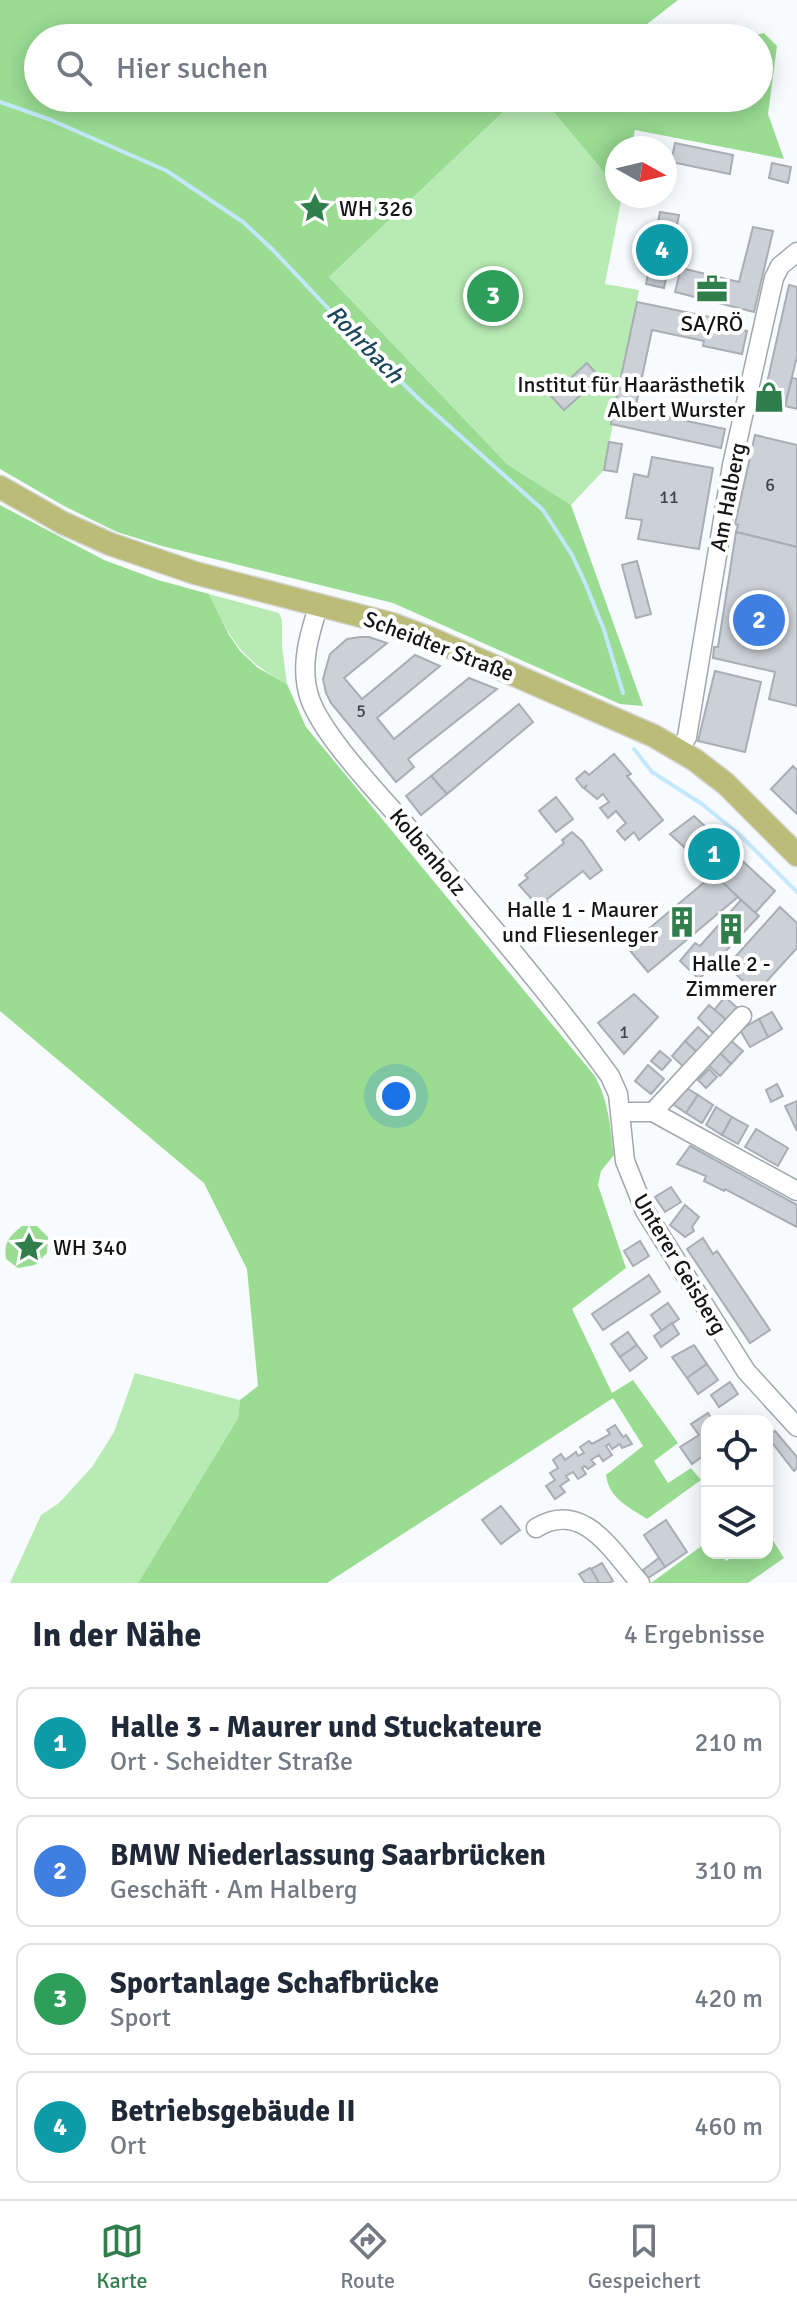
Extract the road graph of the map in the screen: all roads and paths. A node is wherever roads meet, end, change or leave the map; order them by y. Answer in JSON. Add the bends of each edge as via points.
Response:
{"nodes":[{"id":1,"x":797,"y":252,"type":"edge"},
{"id":2,"x":0,"y":487,"type":"edge"},
{"id":3,"x":319,"y":604,"type":"junction"},
{"id":4,"x":679,"y":750,"type":"junction"},
{"id":5,"x":797,"y":855,"type":"edge"},
{"id":6,"x":742,"y":1016,"type":"dead end"},
{"id":7,"x":612,"y":1078,"type":"joint"},
{"id":8,"x":621,"y":1112,"type":"junction"},
{"id":9,"x":653,"y":1112,"type":"junction"},
{"id":10,"x":797,"y":1191,"type":"edge"},
{"id":11,"x":797,"y":1427,"type":"edge"},
{"id":12,"x":536,"y":1528,"type":"dead end"},
{"id":13,"x":640,"y":1583,"type":"edge"}],
"edges":[{"from":1,"to":4,"type":"street","name":"Am Halberg","via":[[774,278],[732,465],[687,737]]},
{"from":2,"to":3,"type":"main road","name":"Scheidter Straße","via":[[110,544],[195,573]]},
{"from":3,"to":4,"type":"main road","name":"Scheidter Straße","via":[[432,639]]},
{"from":3,"to":7,"type":"street","name":"Kolbenholz","via":[[305,669],[319,719]]},
{"from":4,"to":5,"type":"main road","name":"Scheidter Straße","via":[[726,784]]},
{"from":6,"to":9,"type":"street"},
{"from":7,"to":8,"type":"street","name":"Unterer Geisberg"},
{"from":8,"to":9,"type":"street"},
{"from":8,"to":11,"type":"street","name":"Unterer Geisberg","via":[[625,1161],[645,1211],[746,1371]]},
{"from":9,"to":10,"type":"street"},
{"from":12,"to":13,"type":"street","via":[[565,1518],[581,1523]]}]}
